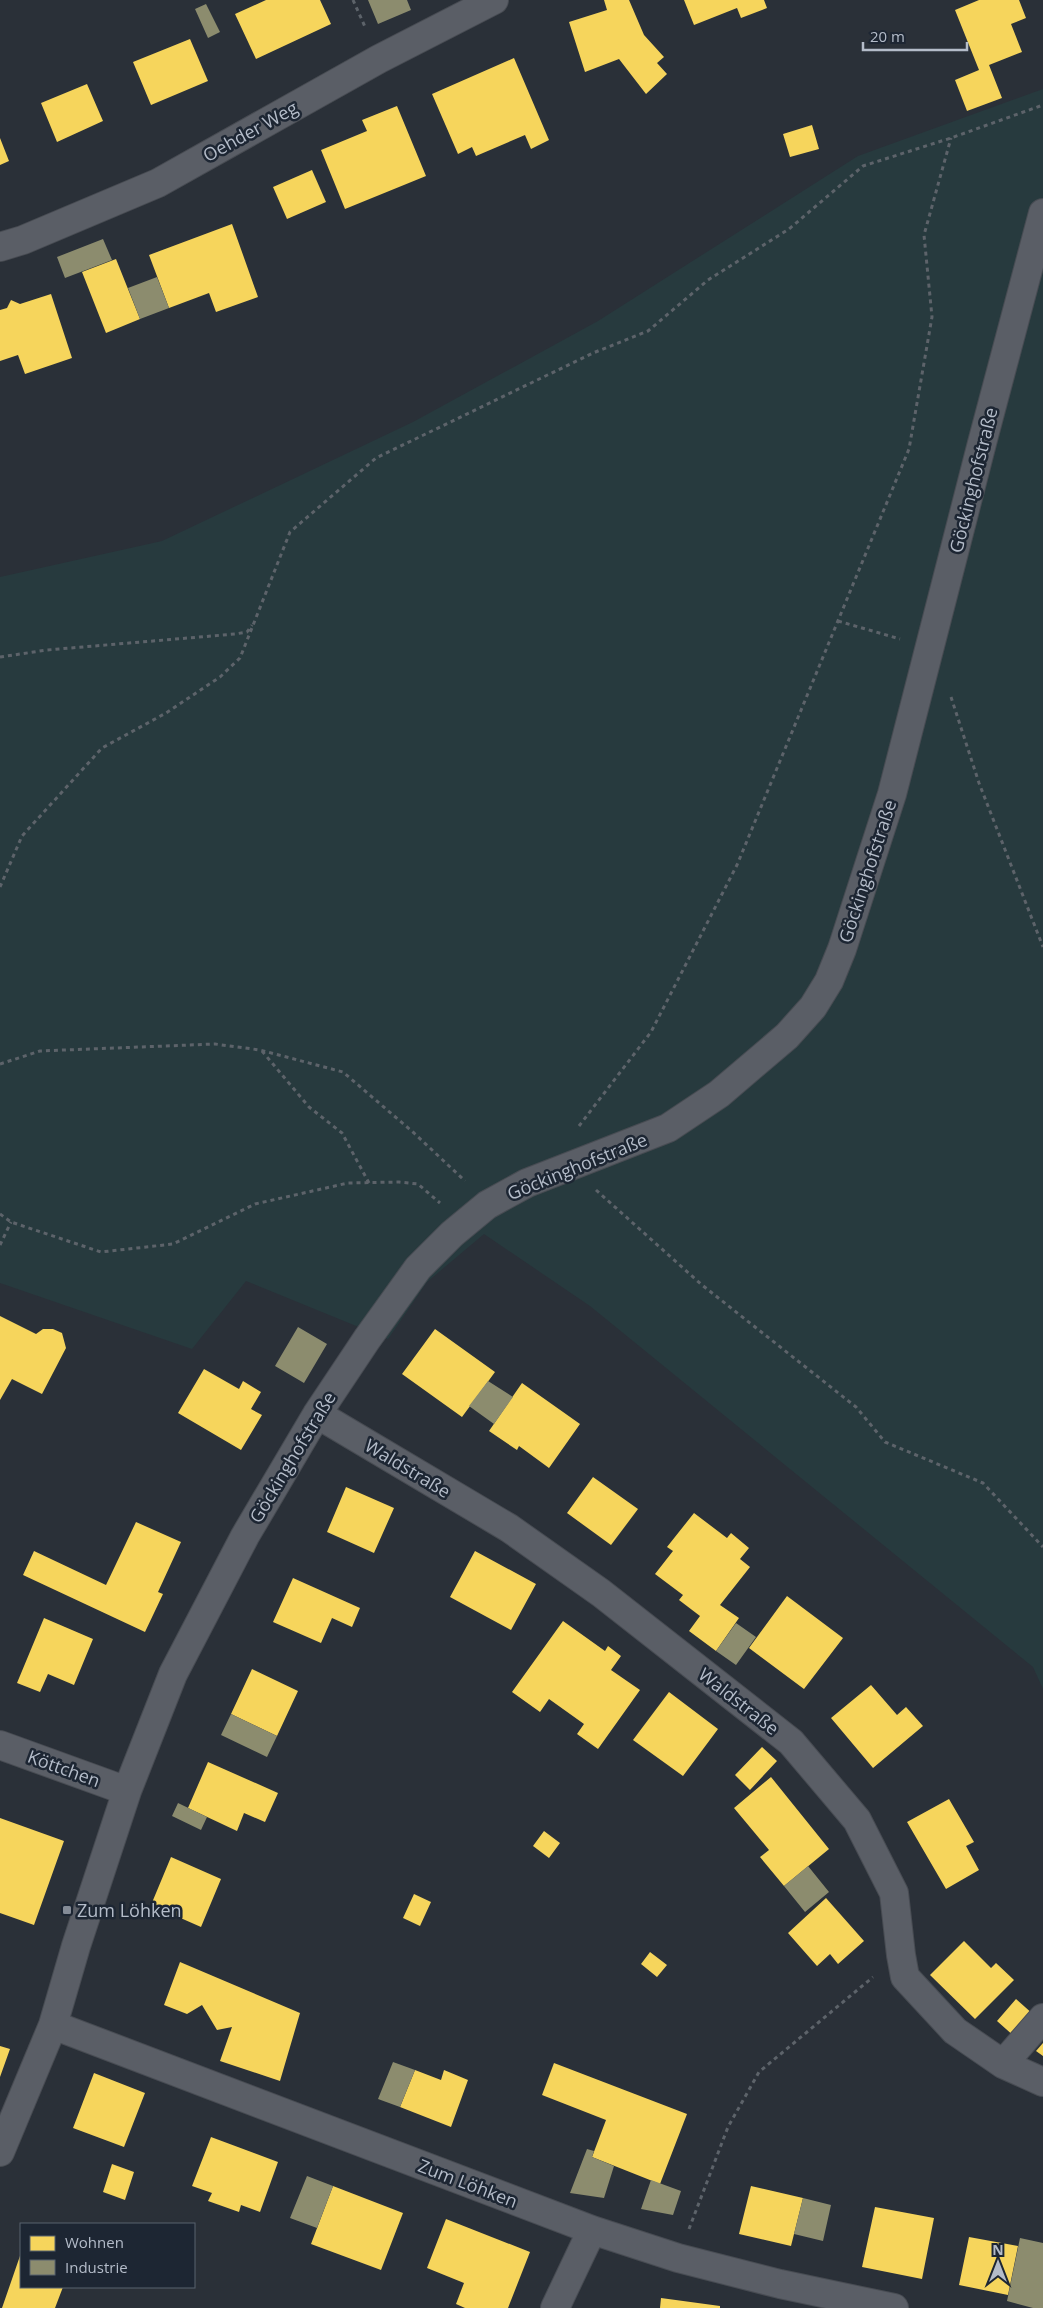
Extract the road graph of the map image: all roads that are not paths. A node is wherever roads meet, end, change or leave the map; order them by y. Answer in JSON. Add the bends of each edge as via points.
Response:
{"nodes":[{"id":1,"x":494,"y":0,"type":"edge"},
{"id":2,"x":1043,"y":213,"type":"edge"},
{"id":3,"x":0,"y":247,"type":"edge"},
{"id":4,"x":317,"y":1414,"type":"junction"},
{"id":5,"x":0,"y":1745,"type":"edge"},
{"id":6,"x":127,"y":1791,"type":"junction"},
{"id":7,"x":1043,"y":2018,"type":"edge"},
{"id":8,"x":53,"y":2025,"type":"junction"},
{"id":9,"x":1003,"y":2064,"type":"junction"},
{"id":10,"x":1043,"y":2082,"type":"edge"},
{"id":11,"x":0,"y":2152,"type":"edge"},
{"id":12,"x":592,"y":2230,"type":"junction"},
{"id":13,"x":555,"y":2308,"type":"edge"},
{"id":14,"x":894,"y":2308,"type":"edge"}],
"edges":[{"from":1,"to":3,"type":"street","name":"Oehder Weg","via":[[379,59],[158,183]]},
{"from":2,"to":4,"type":"street","name":"Göckinghofstraße","via":[[892,794],[829,981],[813,1007],[787,1036],[719,1094],[668,1128],[527,1183],[487,1205],[452,1234],[418,1268]]},
{"from":4,"to":6,"type":"street","name":"Göckinghofstraße","via":[[245,1536],[173,1674]]},
{"from":4,"to":9,"type":"street","name":"Waldstraße","via":[[510,1528],[601,1593],[790,1742],[859,1825],[894,1893],[905,1977],[955,2031]]},
{"from":5,"to":6,"type":"street","name":"Köttchen"},
{"from":6,"to":8,"type":"street","name":"Göckinghofstraße"},
{"from":7,"to":9,"type":"street"},
{"from":8,"to":11,"type":"street","name":"Göckinghofstraße"},
{"from":8,"to":12,"type":"street","name":"Zum Löhken"},
{"from":9,"to":10,"type":"street","name":"Waldstraße"},
{"from":12,"to":13,"type":"street"},
{"from":12,"to":14,"type":"street","name":"Zum Löhken","via":[[678,2258]]}]}
